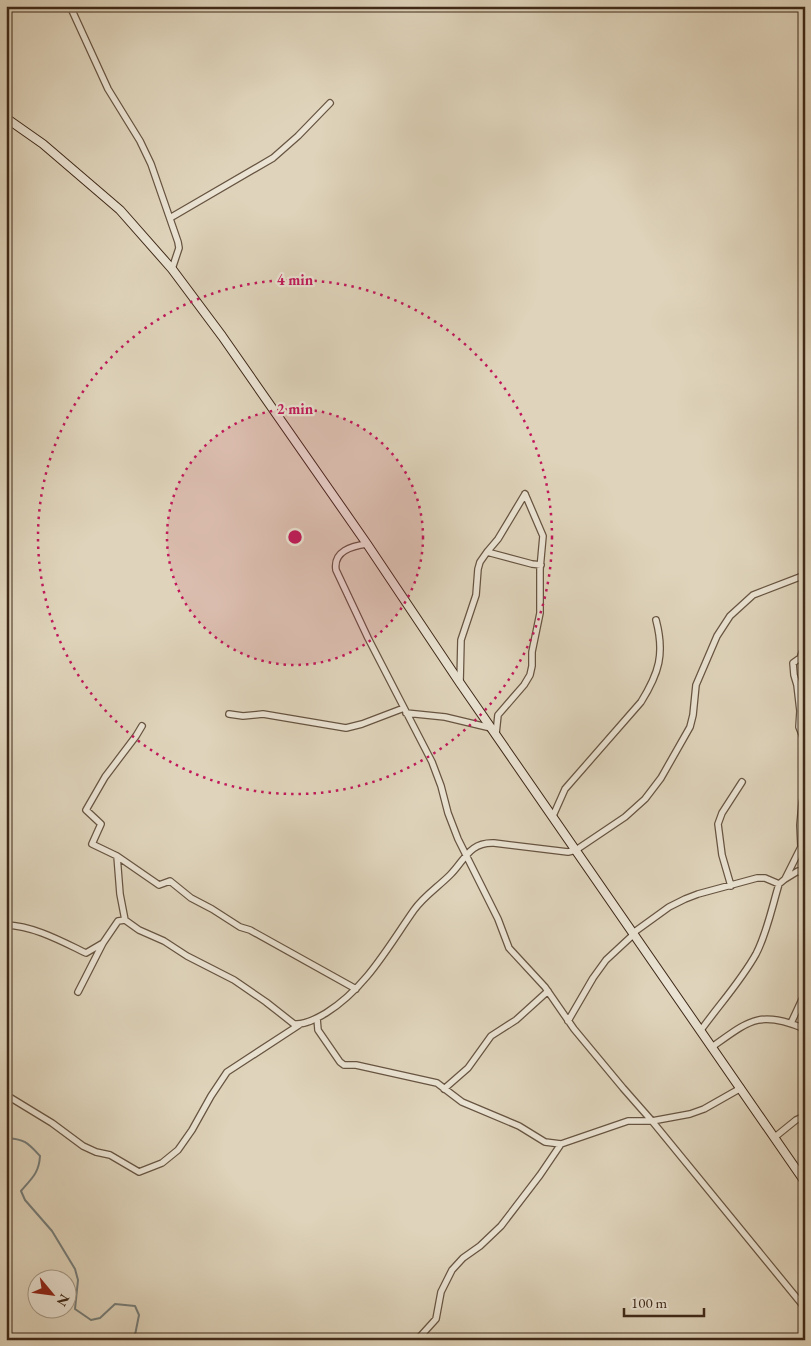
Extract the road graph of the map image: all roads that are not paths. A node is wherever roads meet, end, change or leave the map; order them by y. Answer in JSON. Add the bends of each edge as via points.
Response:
{"nodes":[{"id":1,"x":70,"y":6,"type":"edge"},
{"id":2,"x":330,"y":103,"type":"dead end"},
{"id":3,"x":6,"y":118,"type":"edge"},
{"id":4,"x":170,"y":218,"type":"junction"},
{"id":5,"x":172,"y":269,"type":"junction"},
{"id":6,"x":367,"y":544,"type":"junction"},
{"id":7,"x":487,"y":552,"type":"junction"},
{"id":8,"x":541,"y":565,"type":"junction"},
{"id":9,"x":805,"y":575,"type":"edge"},
{"id":10,"x":656,"y":620,"type":"dead end"},
{"id":11,"x":805,"y":645,"type":"edge"},
{"id":12,"x":460,"y":683,"type":"junction"},
{"id":13,"x":405,"y":711,"type":"junction"},
{"id":14,"x":229,"y":714,"type":"dead end"},
{"id":15,"x":142,"y":726,"type":"dead end"},
{"id":16,"x":493,"y":731,"type":"junction"},
{"id":17,"x":805,"y":742,"type":"edge"},
{"id":18,"x":742,"y":782,"type":"dead end"},
{"id":19,"x":805,"y":790,"type":"edge"},
{"id":20,"x":553,"y":816,"type":"junction"},
{"id":21,"x":576,"y":850,"type":"junction"},
{"id":22,"x":466,"y":855,"type":"junction"},
{"id":23,"x":118,"y":856,"type":"junction"},
{"id":24,"x":805,"y":875,"type":"edge"},
{"id":25,"x":785,"y":879,"type":"junction"},
{"id":26,"x":779,"y":884,"type":"junction"},
{"id":27,"x":731,"y":886,"type":"junction"},
{"id":28,"x":125,"y":920,"type":"junction"},
{"id":29,"x":6,"y":925,"type":"edge"},
{"id":30,"x":633,"y":934,"type":"junction"},
{"id":31,"x":103,"y":944,"type":"junction"},
{"id":32,"x":356,"y":989,"type":"junction"},
{"id":33,"x":548,"y":991,"type":"junction"},
{"id":34,"x":78,"y":992,"type":"dead end"},
{"id":35,"x":805,"y":993,"type":"edge"},
{"id":36,"x":317,"y":1018,"type":"junction"},
{"id":37,"x":568,"y":1021,"type":"junction"},
{"id":38,"x":791,"y":1023,"type":"junction"},
{"id":39,"x":300,"y":1025,"type":"junction"},
{"id":40,"x":805,"y":1029,"type":"edge"},
{"id":41,"x":701,"y":1030,"type":"junction"},
{"id":42,"x":712,"y":1047,"type":"junction"},
{"id":43,"x":444,"y":1088,"type":"junction"},
{"id":44,"x":741,"y":1088,"type":"junction"},
{"id":45,"x":6,"y":1100,"type":"edge"},
{"id":46,"x":805,"y":1116,"type":"edge"},
{"id":47,"x":652,"y":1121,"type":"junction"},
{"id":48,"x":775,"y":1137,"type":"junction"},
{"id":49,"x":561,"y":1144,"type":"junction"},
{"id":50,"x":805,"y":1182,"type":"edge"},
{"id":51,"x":805,"y":1308,"type":"edge"},
{"id":52,"x":417,"y":1340,"type":"edge"}],
"edges":[{"from":1,"to":4,"type":"street","via":[[108,89],[151,164]]},
{"from":2,"to":4,"type":"street","via":[[273,158]]},
{"from":3,"to":5,"type":"main road","via":[[43,144],[120,210]]},
{"from":4,"to":5,"type":"street","via":[[179,248]]},
{"from":5,"to":6,"type":"main road"},
{"from":6,"to":12,"type":"main road"},
{"from":6,"to":13,"type":"street","via":[[346,549],[335,564],[336,570]]},
{"from":7,"to":8,"type":"street"},
{"from":7,"to":8,"type":"street","via":[[525,494],[543,536]]},
{"from":7,"to":12,"type":"street","via":[[478,570],[476,595],[461,640]]},
{"from":8,"to":16,"type":"street","via":[[540,612],[532,666],[524,685],[498,715]]},
{"from":9,"to":21,"type":"street","via":[[753,595],[730,616],[717,636],[696,685],[690,727],[661,778],[625,817]]},
{"from":10,"to":20,"type":"street","via":[[660,661],[650,687],[641,702],[565,789]]},
{"from":11,"to":17,"type":"street","via":[[800,658],[793,663],[799,727]]},
{"from":12,"to":16,"type":"main road"},
{"from":13,"to":14,"type":"street","via":[[346,728],[264,714]]},
{"from":13,"to":16,"type":"street","via":[[444,717]]},
{"from":13,"to":22,"type":"street","via":[[432,762]]},
{"from":15,"to":23,"type":"street","via":[[86,810],[101,824],[92,844]]},
{"from":16,"to":20,"type":"main road"},
{"from":18,"to":27,"type":"street","via":[[718,824]]},
{"from":19,"to":25,"type":"street","via":[[801,818],[802,847]]},
{"from":20,"to":21,"type":"main road"},
{"from":21,"to":22,"type":"street","via":[[562,852],[484,843]]},
{"from":21,"to":30,"type":"main road"},
{"from":22,"to":32,"type":"street","via":[[428,893],[381,960]]},
{"from":22,"to":33,"type":"street","via":[[498,918],[509,948]]},
{"from":23,"to":28,"type":"street"},
{"from":23,"to":32,"type":"street","via":[[159,885],[170,881],[191,898],[240,927]]},
{"from":24,"to":25,"type":"street","via":[[798,871]]},
{"from":25,"to":26,"type":"street"},
{"from":26,"to":27,"type":"street","via":[[761,878]]},
{"from":26,"to":41,"type":"street","via":[[763,936],[749,966]]},
{"from":27,"to":30,"type":"street","via":[[685,898]]},
{"from":28,"to":31,"type":"street","via":[[118,921]]},
{"from":28,"to":39,"type":"street","via":[[234,980],[288,1020]]},
{"from":29,"to":31,"type":"street","via":[[21,925],[86,953]]},
{"from":30,"to":37,"type":"street","via":[[606,960]]},
{"from":30,"to":41,"type":"main road"},
{"from":31,"to":34,"type":"street"},
{"from":32,"to":36,"type":"street"},
{"from":33,"to":37,"type":"street"},
{"from":33,"to":43,"type":"street","via":[[516,1020],[491,1036],[468,1068]]},
{"from":35,"to":38,"type":"street"},
{"from":36,"to":39,"type":"street"},
{"from":36,"to":43,"type":"street","via":[[318,1030],[344,1065],[437,1083]]},
{"from":37,"to":47,"type":"street"},
{"from":38,"to":40,"type":"street"},
{"from":38,"to":42,"type":"street","via":[[770,1018],[757,1020]]},
{"from":39,"to":45,"type":"street","via":[[227,1072],[178,1150],[162,1163],[139,1172],[110,1155],[83,1146],[11,1098]]},
{"from":41,"to":42,"type":"main road"},
{"from":42,"to":44,"type":"main road"},
{"from":43,"to":49,"type":"street","via":[[462,1102],[520,1126],[545,1142]]},
{"from":44,"to":47,"type":"street","via":[[704,1109]]},
{"from":44,"to":48,"type":"main road"},
{"from":46,"to":48,"type":"street"},
{"from":47,"to":49,"type":"street","via":[[628,1121]]},
{"from":47,"to":51,"type":"street"},
{"from":48,"to":50,"type":"main road"},
{"from":49,"to":52,"type":"street","via":[[501,1226],[452,1270],[441,1292],[436,1319]]}]}
